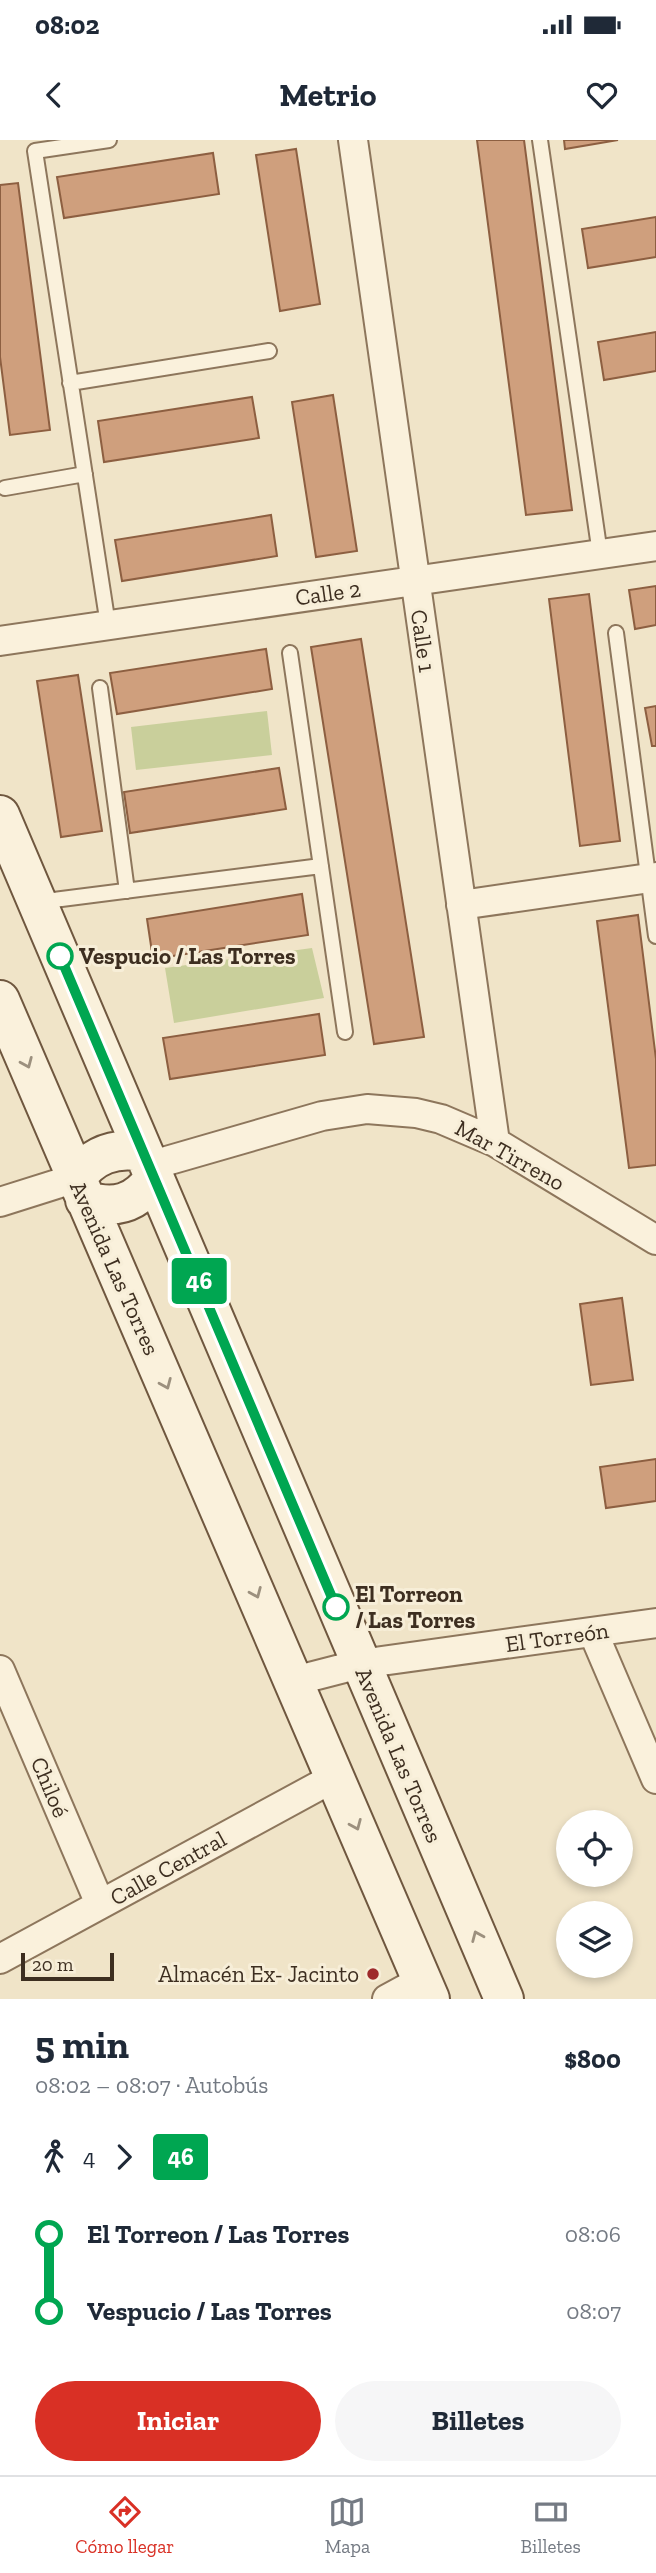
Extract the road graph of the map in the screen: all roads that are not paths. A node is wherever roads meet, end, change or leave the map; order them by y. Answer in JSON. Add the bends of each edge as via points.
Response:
{"nodes":[{"id":1,"x":109,"y":140,"type":"edge"},
{"id":2,"x":353,"y":140,"type":"edge"},
{"id":3,"x":540,"y":140,"type":"edge"},
{"id":4,"x":269,"y":351,"type":"dead end"},
{"id":5,"x":71,"y":383,"type":"junction"},
{"id":6,"x":85,"y":474,"type":"junction"},
{"id":7,"x":5,"y":488,"type":"dead end"},
{"id":8,"x":656,"y":546,"type":"edge"},
{"id":9,"x":600,"y":554,"type":"junction"},
{"id":10,"x":415,"y":581,"type":"junction"},
{"id":11,"x":108,"y":625,"type":"junction"},
{"id":12,"x":616,"y":633,"type":"dead end"},
{"id":13,"x":0,"y":641,"type":"edge"},
{"id":14,"x":290,"y":653,"type":"dead end"},
{"id":15,"x":100,"y":688,"type":"dead end"},
{"id":16,"x":0,"y":815,"type":"edge"},
{"id":17,"x":321,"y":866,"type":"junction"},
{"id":18,"x":652,"y":877,"type":"edge"},
{"id":19,"x":127,"y":891,"type":"junction"},
{"id":20,"x":37,"y":902,"type":"junction"},
{"id":21,"x":461,"y":905,"type":"junction"},
{"id":22,"x":656,"y":936,"type":"edge"},
{"id":23,"x":0,"y":1000,"type":"edge"},
{"id":24,"x":345,"y":1032,"type":"dead end"},
{"id":25,"x":495,"y":1143,"type":"junction"},
{"id":26,"x":149,"y":1165,"type":"junction"},
{"id":27,"x":80,"y":1189,"type":"junction"},
{"id":28,"x":0,"y":1202,"type":"edge"},
{"id":29,"x":656,"y":1240,"type":"edge"},
{"id":30,"x":656,"y":1623,"type":"edge"},
{"id":31,"x":593,"y":1632,"type":"junction"},
{"id":32,"x":360,"y":1664,"type":"junction"},
{"id":33,"x":0,"y":1670,"type":"edge"},
{"id":34,"x":294,"y":1681,"type":"junction"},
{"id":35,"x":335,"y":1777,"type":"junction"},
{"id":36,"x":656,"y":1779,"type":"edge"},
{"id":37,"x":100,"y":1904,"type":"junction"},
{"id":38,"x":0,"y":1959,"type":"edge"},
{"id":39,"x":426,"y":1989,"type":"edge"},
{"id":40,"x":387,"y":1999,"type":"edge"},
{"id":41,"x":504,"y":1999,"type":"edge"}],
"edges":[{"from":1,"to":5,"type":"lane","via":[[35,151]]},
{"from":2,"to":10,"type":"street","name":"Calle 1"},
{"from":3,"to":9,"type":"lane"},
{"from":4,"to":5,"type":"lane"},
{"from":5,"to":6,"type":"lane"},
{"from":6,"to":7,"type":"lane"},
{"from":6,"to":11,"type":"lane"},
{"from":8,"to":9,"type":"street","name":"Calle 2"},
{"from":9,"to":10,"type":"street","name":"Calle 2"},
{"from":10,"to":11,"type":"street","name":"Calle 2"},
{"from":10,"to":21,"type":"street","name":"Calle 1"},
{"from":11,"to":13,"type":"street","name":"Calle 2"},
{"from":12,"to":18,"type":"lane"},
{"from":14,"to":17,"type":"lane"},
{"from":15,"to":19,"type":"lane"},
{"from":16,"to":20,"type":"main road","name":"Avenida Las Torres"},
{"from":17,"to":19,"type":"lane"},
{"from":17,"to":24,"type":"lane"},
{"from":18,"to":21,"type":"street"},
{"from":18,"to":22,"type":"lane"},
{"from":19,"to":20,"type":"lane"},
{"from":20,"to":26,"type":"main road","name":"Avenida Las Torres"},
{"from":21,"to":25,"type":"street","name":"Calle 1"},
{"from":23,"to":27,"type":"main road","name":"Avenida Las Torres","one_way":true},
{"from":25,"to":26,"type":"street","name":"Mar Tirreno","via":[[441,1119],[366,1109],[322,1116]]},
{"from":25,"to":29,"type":"street","name":"Mar Tirreno"},
{"from":26,"to":27,"type":"main road","via":[[116,1150],[104,1154],[93,1160]]},
{"from":26,"to":27,"type":"main road","via":[[138,1197],[127,1203],[98,1205]]},
{"from":26,"to":32,"type":"main road","name":"Avenida Las Torres"},
{"from":27,"to":28,"type":"street"},
{"from":27,"to":34,"type":"main road","name":"Avenida Las Torres","one_way":true},
{"from":30,"to":31,"type":"street","name":"El Torreón"},
{"from":31,"to":32,"type":"street","name":"El Torreón"},
{"from":31,"to":36,"type":"street"},
{"from":32,"to":34,"type":"street","name":"El Torreón"},
{"from":41,"to":32,"type":"main road","name":"Avenida Las Torres","one_way":true},
{"from":33,"to":37,"type":"street","name":"Chiloé"},
{"from":34,"to":35,"type":"main road","name":"Avenida Las Torres"},
{"from":35,"to":37,"type":"street","name":"Calle Central"},
{"from":35,"to":39,"type":"main road","name":"Avenida Las Torres","one_way":true},
{"from":37,"to":38,"type":"street","name":"Calle Central"},
{"from":39,"to":40,"type":"street"}]}
